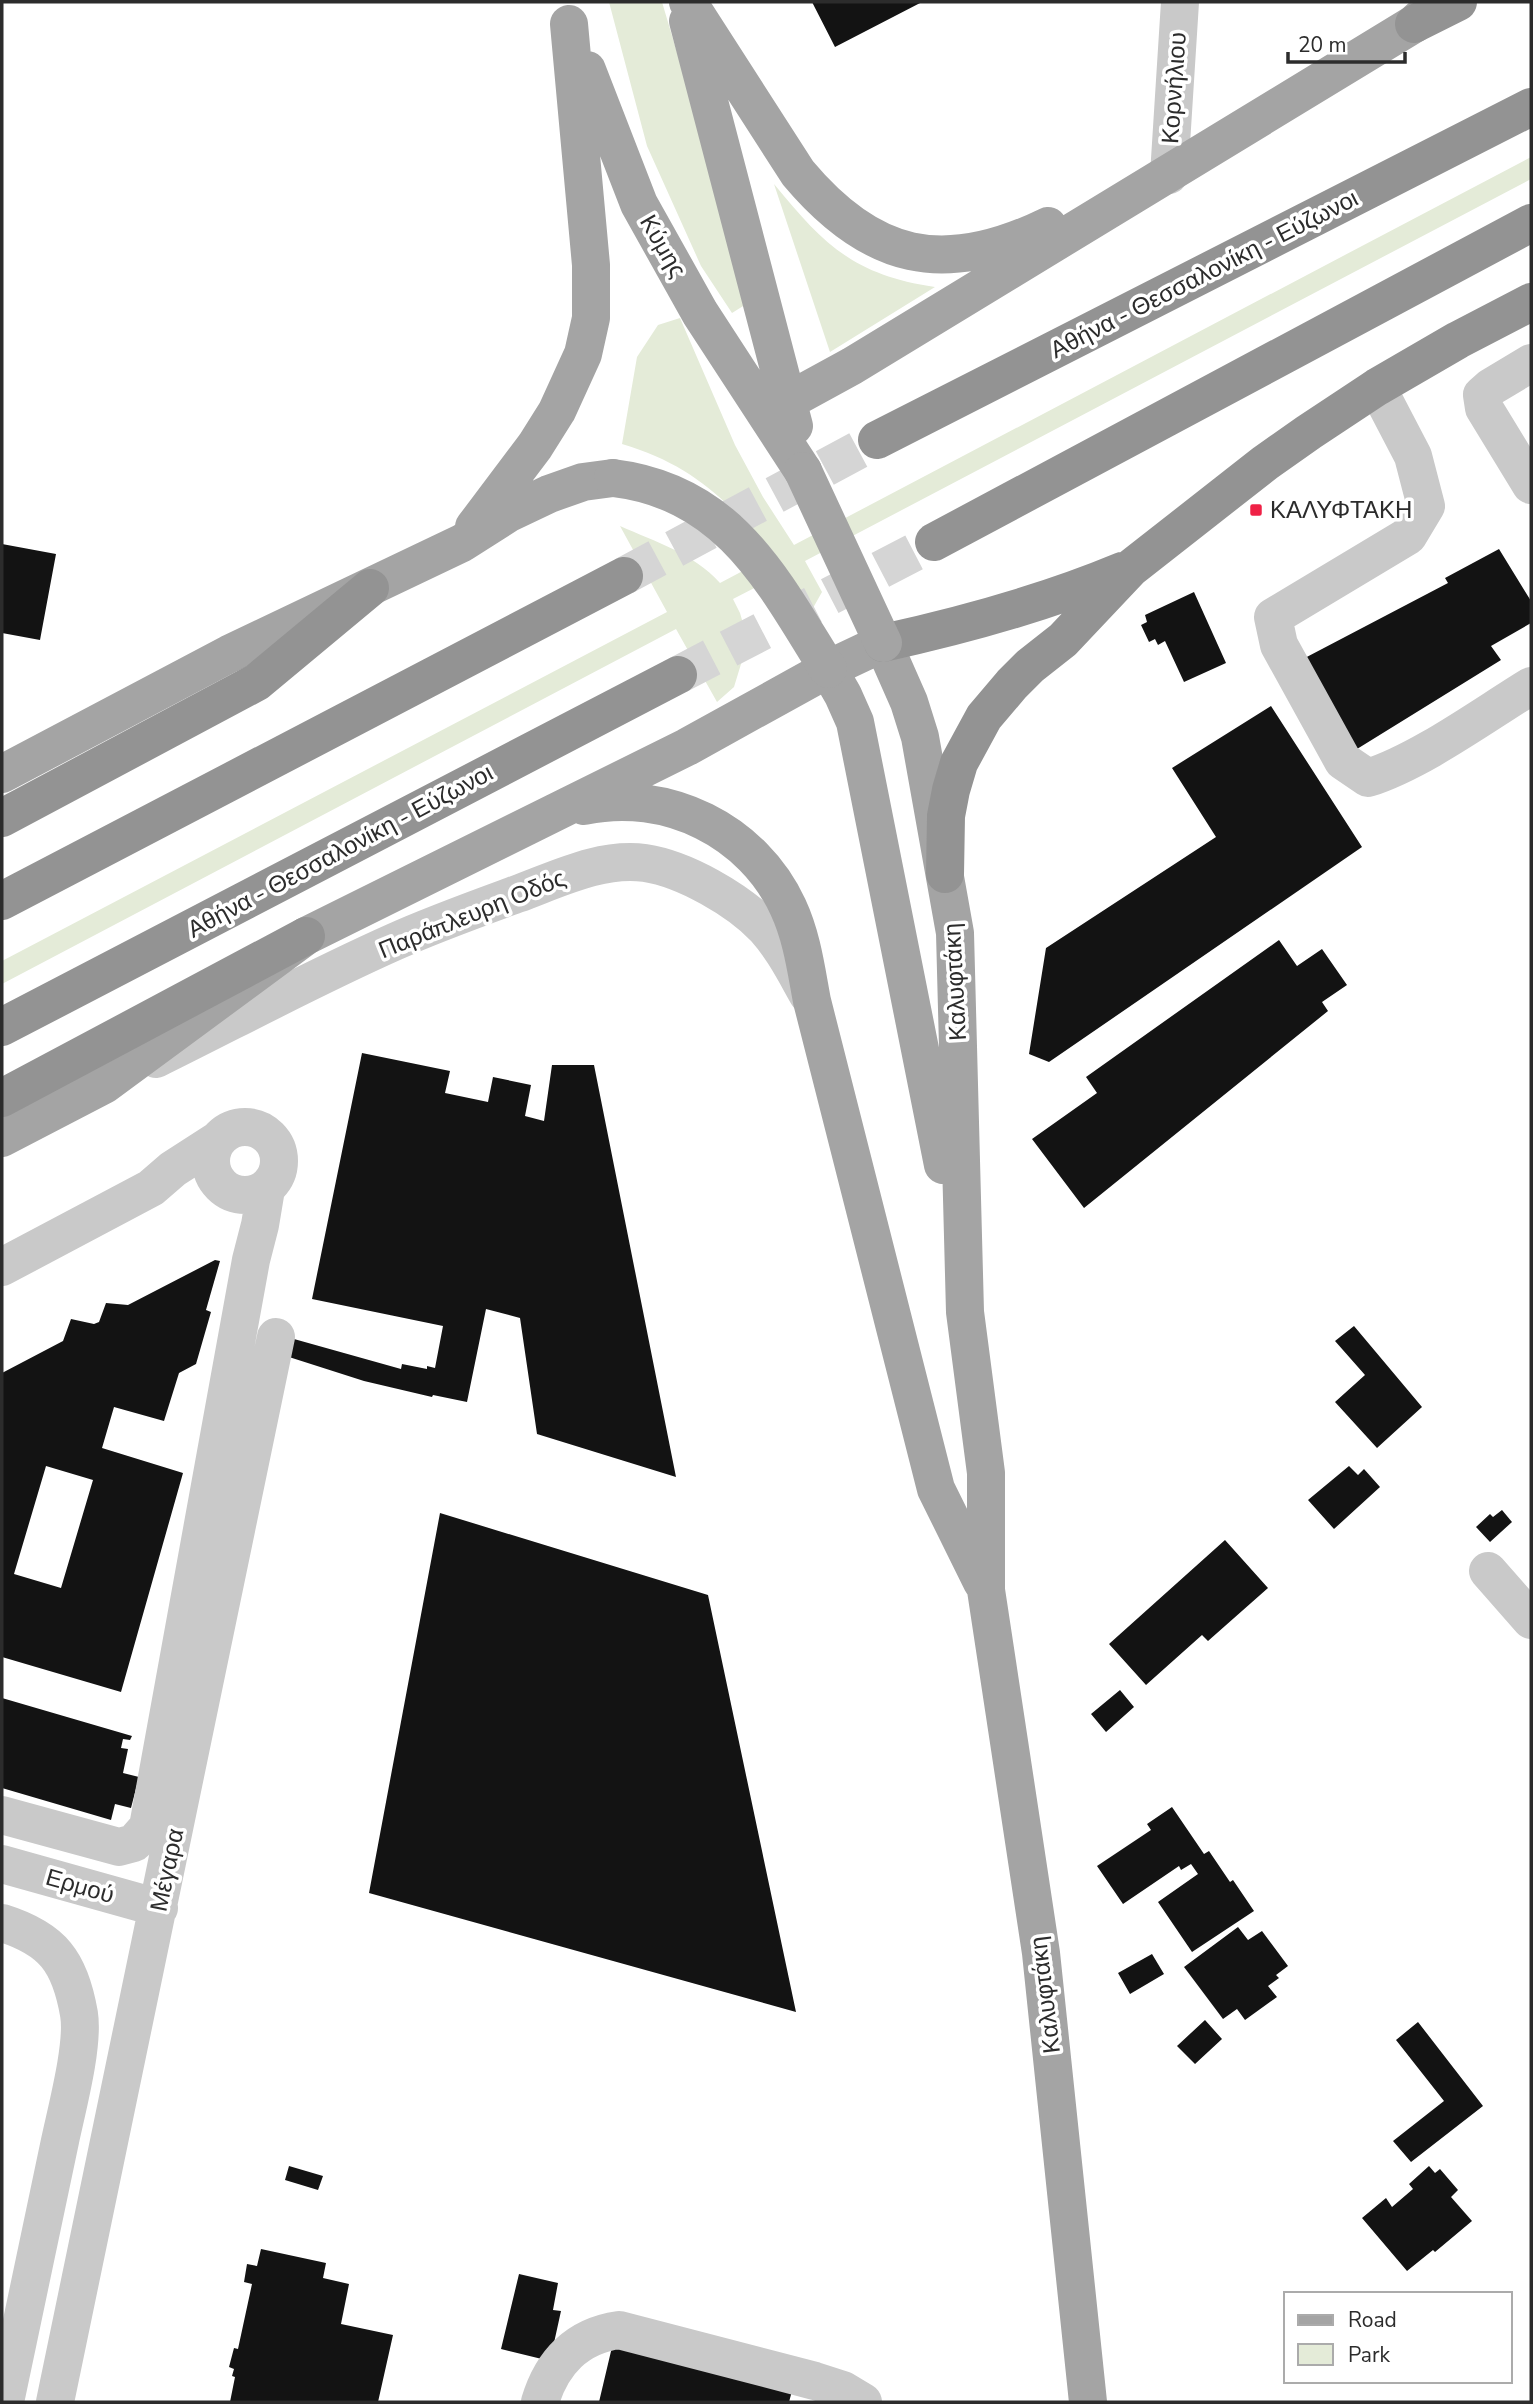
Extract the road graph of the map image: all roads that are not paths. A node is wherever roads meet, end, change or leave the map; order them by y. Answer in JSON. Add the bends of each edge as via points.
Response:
{"nodes":[{"id":1,"x":685,"y":2,"type":"edge"},
{"id":2,"x":1180,"y":2,"type":"edge"},
{"id":3,"x":1458,"y":2,"type":"edge"},
{"id":4,"x":566,"y":13,"type":"edge"},
{"id":5,"x":1426,"y":13,"type":"edge"},
{"id":6,"x":1531,"y":107,"type":"edge"},
{"id":7,"x":1168,"y":175,"type":"junction"},
{"id":8,"x":1531,"y":223,"type":"edge"},
{"id":9,"x":1531,"y":302,"type":"edge"},
{"id":10,"x":1531,"y":363,"type":"edge"},
{"id":11,"x":1377,"y":387,"type":"junction"},
{"id":12,"x":776,"y":406,"type":"junction"},
{"id":13,"x":877,"y":440,"type":"tunnel mouth"},
{"id":14,"x":803,"y":471,"type":"joint"},
{"id":15,"x":1531,"y":485,"type":"edge"},
{"id":16,"x":934,"y":542,"type":"tunnel mouth"},
{"id":17,"x":462,"y":543,"type":"junction"},
{"id":18,"x":1131,"y":568,"type":"junction"},
{"id":19,"x":624,"y":576,"type":"tunnel mouth"},
{"id":20,"x":370,"y":588,"type":"junction"},
{"id":21,"x":883,"y":643,"type":"junction"},
{"id":22,"x":828,"y":669,"type":"junction"},
{"id":23,"x":678,"y":675,"type":"tunnel mouth"},
{"id":24,"x":1531,"y":686,"type":"edge"},
{"id":25,"x":2,"y":774,"type":"edge"},
{"id":26,"x":2,"y":818,"type":"edge"},
{"id":27,"x":538,"y":821,"type":"junction"},
{"id":28,"x":945,"y":874,"type":"junction"},
{"id":29,"x":2,"y":901,"type":"edge"},
{"id":30,"x":306,"y":936,"type":"junction"},
{"id":31,"x":811,"y":1001,"type":"junction"},
{"id":32,"x":2,"y":1027,"type":"edge"},
{"id":33,"x":104,"y":1085,"type":"junction"},
{"id":34,"x":2,"y":1098,"type":"edge"},
{"id":35,"x":2,"y":1138,"type":"edge"},
{"id":36,"x":218,"y":1140,"type":"junction"},
{"id":37,"x":151,"y":1188,"type":"junction"},
{"id":38,"x":240,"y":1190,"type":"junction"},
{"id":39,"x":2,"y":1267,"type":"edge"},
{"id":40,"x":965,"y":1312,"type":"junction"},
{"id":41,"x":276,"y":1337,"type":"dead end"},
{"id":42,"x":1488,"y":1570,"type":"dead end"},
{"id":43,"x":986,"y":1590,"type":"junction"},
{"id":44,"x":1531,"y":1620,"type":"edge"},
{"id":45,"x":2,"y":1815,"type":"edge"},
{"id":46,"x":2,"y":1864,"type":"edge"},
{"id":47,"x":159,"y":1909,"type":"junction"},
{"id":48,"x":2,"y":1923,"type":"edge"},
{"id":49,"x":813,"y":2392,"type":"edge"},
{"id":50,"x":5,"y":2402,"type":"edge"},
{"id":51,"x":55,"y":2402,"type":"edge"},
{"id":52,"x":540,"y":2402,"type":"edge"},
{"id":53,"x":863,"y":2402,"type":"edge"},
{"id":54,"x":1088,"y":2402,"type":"edge"}],
"edges":[{"from":1,"to":7,"type":"main road","via":[[804,181],[840,217],[893,247],[926,255],[969,253],[1005,244]]},
{"from":1,"to":12,"type":"main road","name":"Κύμης"},
{"from":2,"to":7,"type":"street","name":"Κορνήλιου"},
{"from":3,"to":5,"type":"highway"},
{"from":4,"to":12,"type":"main road","name":"Κύμης","via":[[639,204],[700,313]]},
{"from":4,"to":17,"type":"main road","via":[[591,265],[591,318],[583,354],[557,411]]},
{"from":5,"to":7,"type":"main road"},
{"from":6,"to":13,"type":"highway","name":"Αθήνα - Θεσσαλονίκη - Εύζωνοι"},
{"from":7,"to":12,"type":"main road","via":[[852,366]]},
{"from":8,"to":16,"type":"highway"},
{"from":9,"to":11,"type":"highway"},
{"from":10,"to":15,"type":"street","via":[[1482,396]]},
{"from":11,"to":18,"type":"highway","via":[[1265,463]]},
{"from":11,"to":24,"type":"street","via":[[1413,456],[1426,506],[1408,536],[1273,617],[1279,645],[1343,761],[1368,778],[1440,742]]},
{"from":12,"to":14,"type":"main road","name":"Κύμης"},
{"from":14,"to":21,"type":"main road","name":"Καλυφτάκη","bridge":true},
{"from":17,"to":20,"type":"main road"},
{"from":17,"to":22,"type":"main road","bridge":true,"via":[[509,513],[583,482],[613,478],[670,491],[715,518],[752,554]]},
{"from":18,"to":21,"type":"highway","via":[[1040,602]]},
{"from":18,"to":28,"type":"highway","via":[[984,717],[959,763],[951,790]]},
{"from":19,"to":29,"type":"highway"},
{"from":20,"to":25,"type":"main road","via":[[229,654]]},
{"from":20,"to":26,"type":"highway","via":[[257,682]]},
{"from":21,"to":22,"type":"main road"},
{"from":21,"to":28,"type":"main road","name":"Καλυφτάκη","via":[[920,737]]},
{"from":22,"to":27,"type":"main road"},
{"from":22,"to":40,"type":"main road","via":[[855,722],[940,1146]]},
{"from":23,"to":32,"type":"highway","name":"Αθήνα - Θεσσαλονίκη - Εύζωνοι"},
{"from":27,"to":30,"type":"main road"},
{"from":27,"to":31,"type":"main road","name":"Καλυφτάκη","via":[[600,803],[635,802],[672,808],[720,829],[750,852],[789,909],[802,945]]},
{"from":28,"to":40,"type":"main road","name":"Καλυφτάκη","via":[[955,933]]},
{"from":30,"to":33,"type":"main road"},
{"from":30,"to":34,"type":"highway"},
{"from":31,"to":33,"type":"street","name":"Παράπλευρη Οδός","via":[[784,952],[744,909],[678,873],[646,863],[611,863],[394,942]]},
{"from":31,"to":43,"type":"main road","name":"Καλυφτάκη","via":[[936,1489]]},
{"from":33,"to":35,"type":"main road"},
{"from":36,"to":37,"type":"street"},
{"from":36,"to":38,"type":"street","via":[[211,1154],[211,1171]]},
{"from":36,"to":38,"type":"street","via":[[231,1130],[247,1127],[263,1132],[275,1144],[280,1160],[276,1176]]},
{"from":37,"to":38,"type":"street"},
{"from":37,"to":39,"type":"street"},
{"from":38,"to":45,"type":"street","via":[[241,1237],[251,1261],[148,1827],[134,1843],[119,1847]]},
{"from":40,"to":43,"type":"main road","name":"Καλυφτάκη","via":[[986,1473]]},
{"from":41,"to":47,"type":"street","name":"Μέγαρα"},
{"from":42,"to":44,"type":"street"},
{"from":43,"to":54,"type":"main road","name":"Καλυφτάκη","via":[[1041,1953]]},
{"from":46,"to":47,"type":"street","name":"Ερμού"},
{"from":47,"to":51,"type":"street","name":"Μέγαρα"},
{"from":48,"to":50,"type":"street","via":[[52,1948],[72,1986],[79,2017],[73,2078]]},
{"from":49,"to":52,"type":"street","via":[[619,2330],[585,2339],[567,2353]]},
{"from":49,"to":53,"type":"street","via":[[844,2390]]}]}
